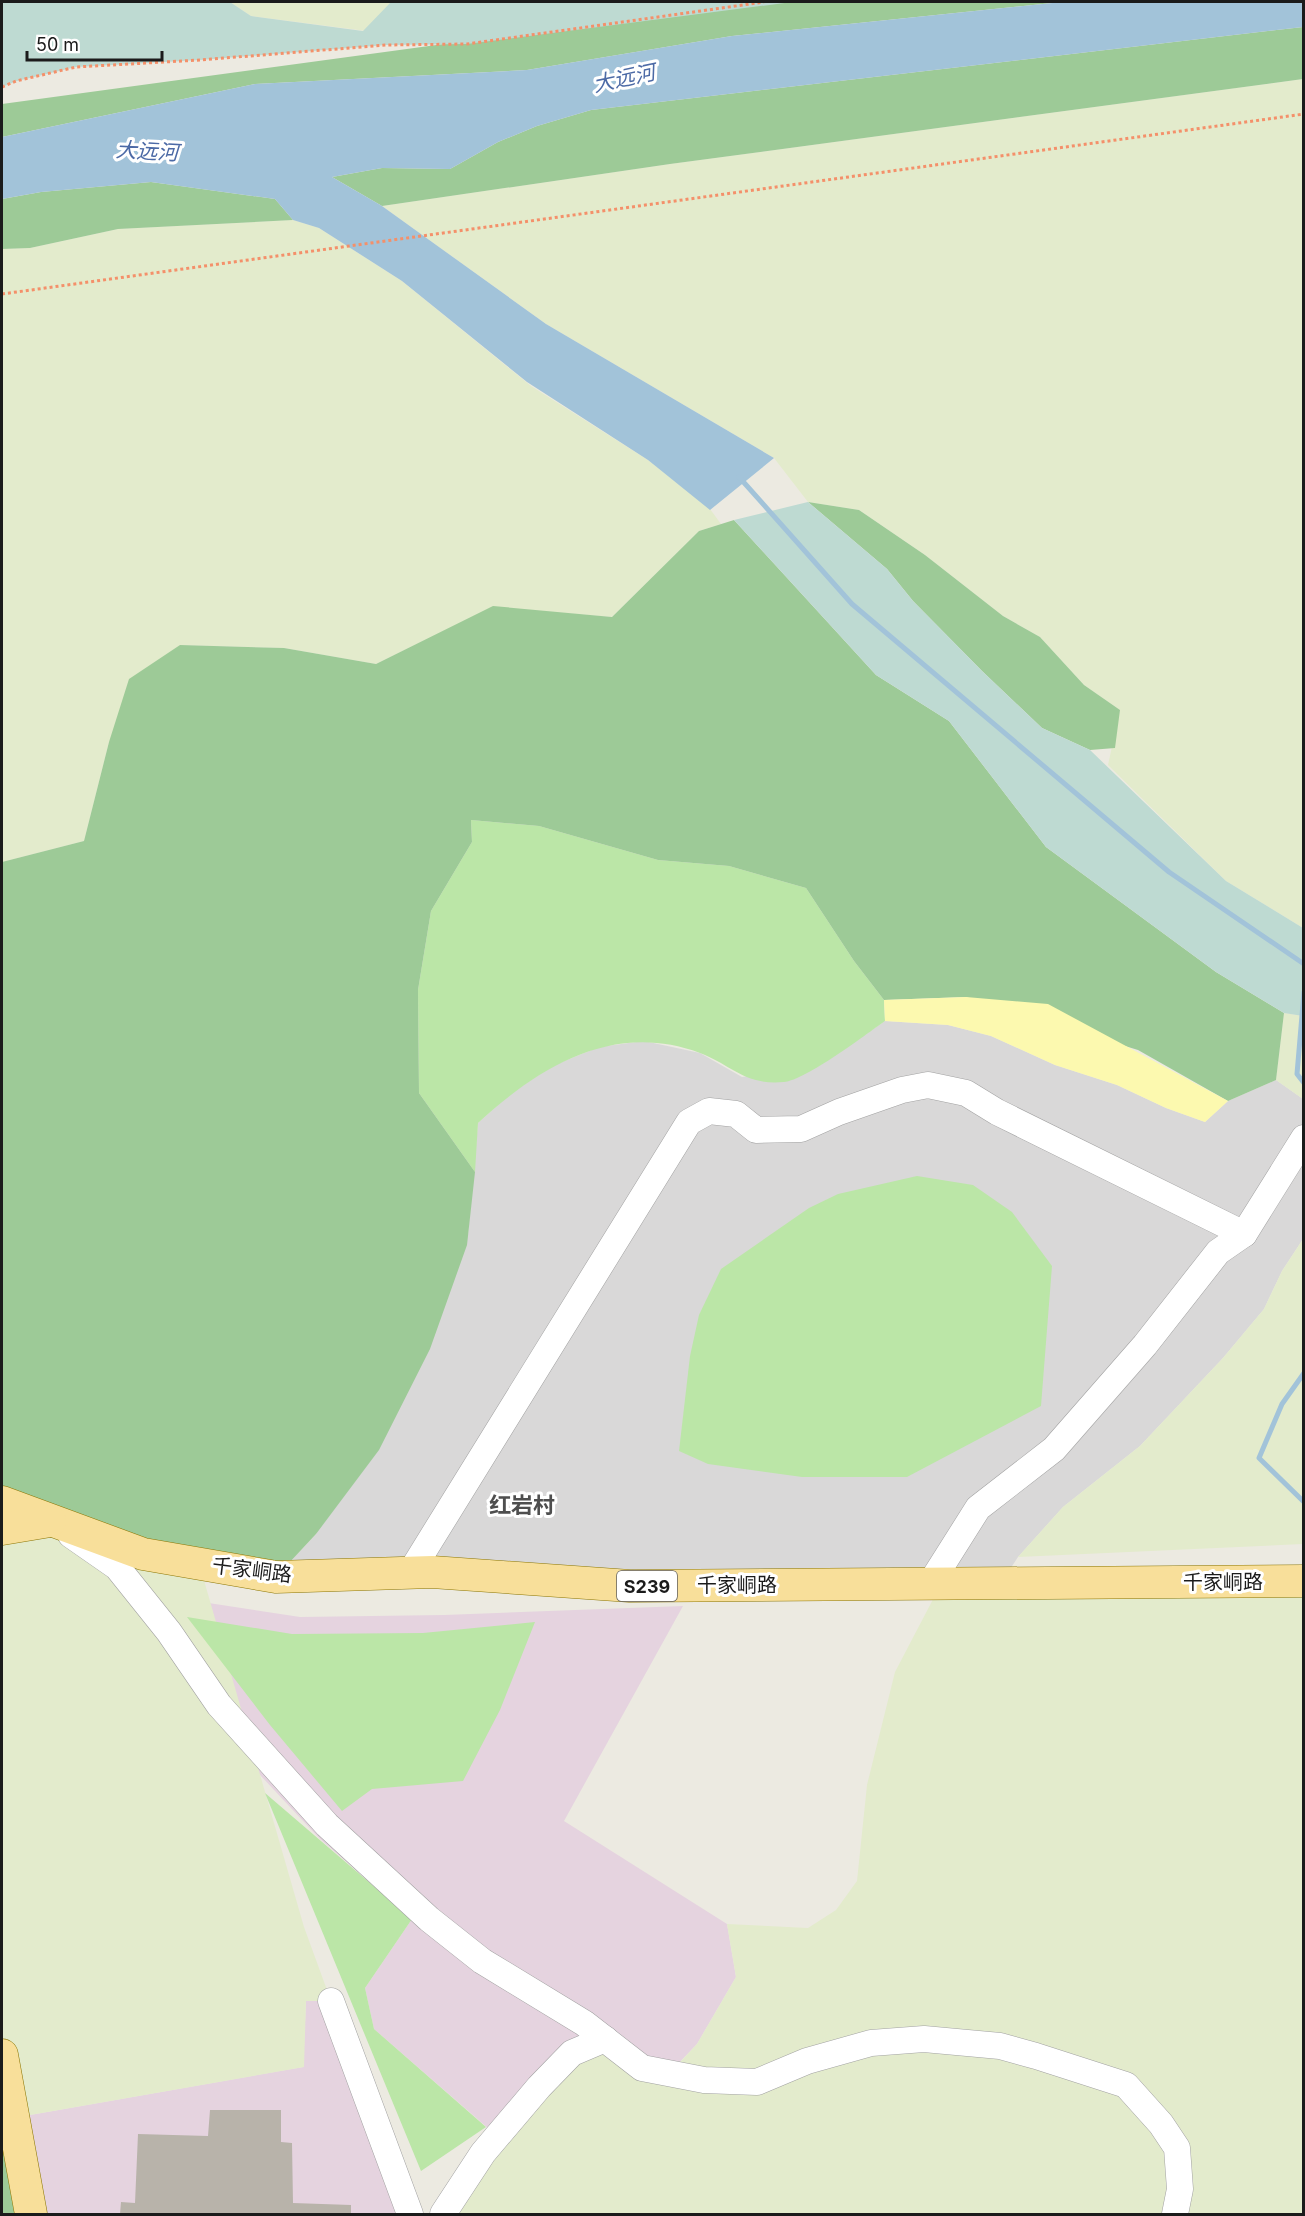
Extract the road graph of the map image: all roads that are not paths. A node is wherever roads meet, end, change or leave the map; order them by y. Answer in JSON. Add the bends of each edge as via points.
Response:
{"nodes":[{"id":1,"x":1304,"y":1138,"type":"edge"},
{"id":2,"x":1244,"y":1234,"type":"junction"},
{"id":3,"x":2,"y":1492,"type":"edge"},
{"id":4,"x":2,"y":1502,"type":"edge"},
{"id":5,"x":51,"y":1521,"type":"junction"},
{"id":6,"x":2,"y":1529,"type":"edge"},
{"id":7,"x":410,"y":1573,"type":"junction"},
{"id":8,"x":1304,"y":1581,"type":"edge"},
{"id":9,"x":930,"y":1584,"type":"junction"},
{"id":10,"x":331,"y":2001,"type":"dead end"},
{"id":11,"x":605,"y":2039,"type":"junction"},
{"id":12,"x":2,"y":2055,"type":"edge"},
{"id":13,"x":32,"y":2214,"type":"edge"},
{"id":14,"x":410,"y":2214,"type":"edge"},
{"id":15,"x":443,"y":2214,"type":"edge"},
{"id":16,"x":1175,"y":2214,"type":"edge"}],
"edges":[{"from":1,"to":2,"type":"street"},
{"from":2,"to":7,"type":"street","via":[[966,1093],[928,1085],[902,1090],[801,1129],[756,1130],[736,1114],[709,1111],[689,1122]]},
{"from":2,"to":9,"type":"street","via":[[1218,1252],[1145,1345],[1054,1449],[978,1508]]},
{"from":3,"to":5,"type":"main road","number":"S239"},
{"from":4,"to":5,"type":"main road","name":"千家峒路","number":"S239"},
{"from":5,"to":6,"type":"main road"},
{"from":5,"to":7,"type":"main road","name":"千家峒路","number":"S239","via":[[143,1554],[276,1576]]},
{"from":5,"to":11,"type":"street","via":[[117,1567],[169,1632],[219,1705],[327,1825],[429,1919],[482,1960]]},
{"from":7,"to":9,"type":"main road","name":"千家峒路","number":"S239","via":[[630,1586]]},
{"from":8,"to":9,"type":"main road","name":"千家峒路","number":"S239"},
{"from":10,"to":14,"type":"street"},
{"from":11,"to":15,"type":"street","via":[[572,2053],[539,2087],[483,2153]]},
{"from":11,"to":16,"type":"street","via":[[642,2068],[704,2080],[757,2082],[807,2061],[871,2043],[924,2039],[1000,2046],[1036,2056],[1126,2085],[1161,2124],[1177,2148],[1180,2189]]},
{"from":12,"to":13,"type":"main road"}]}
